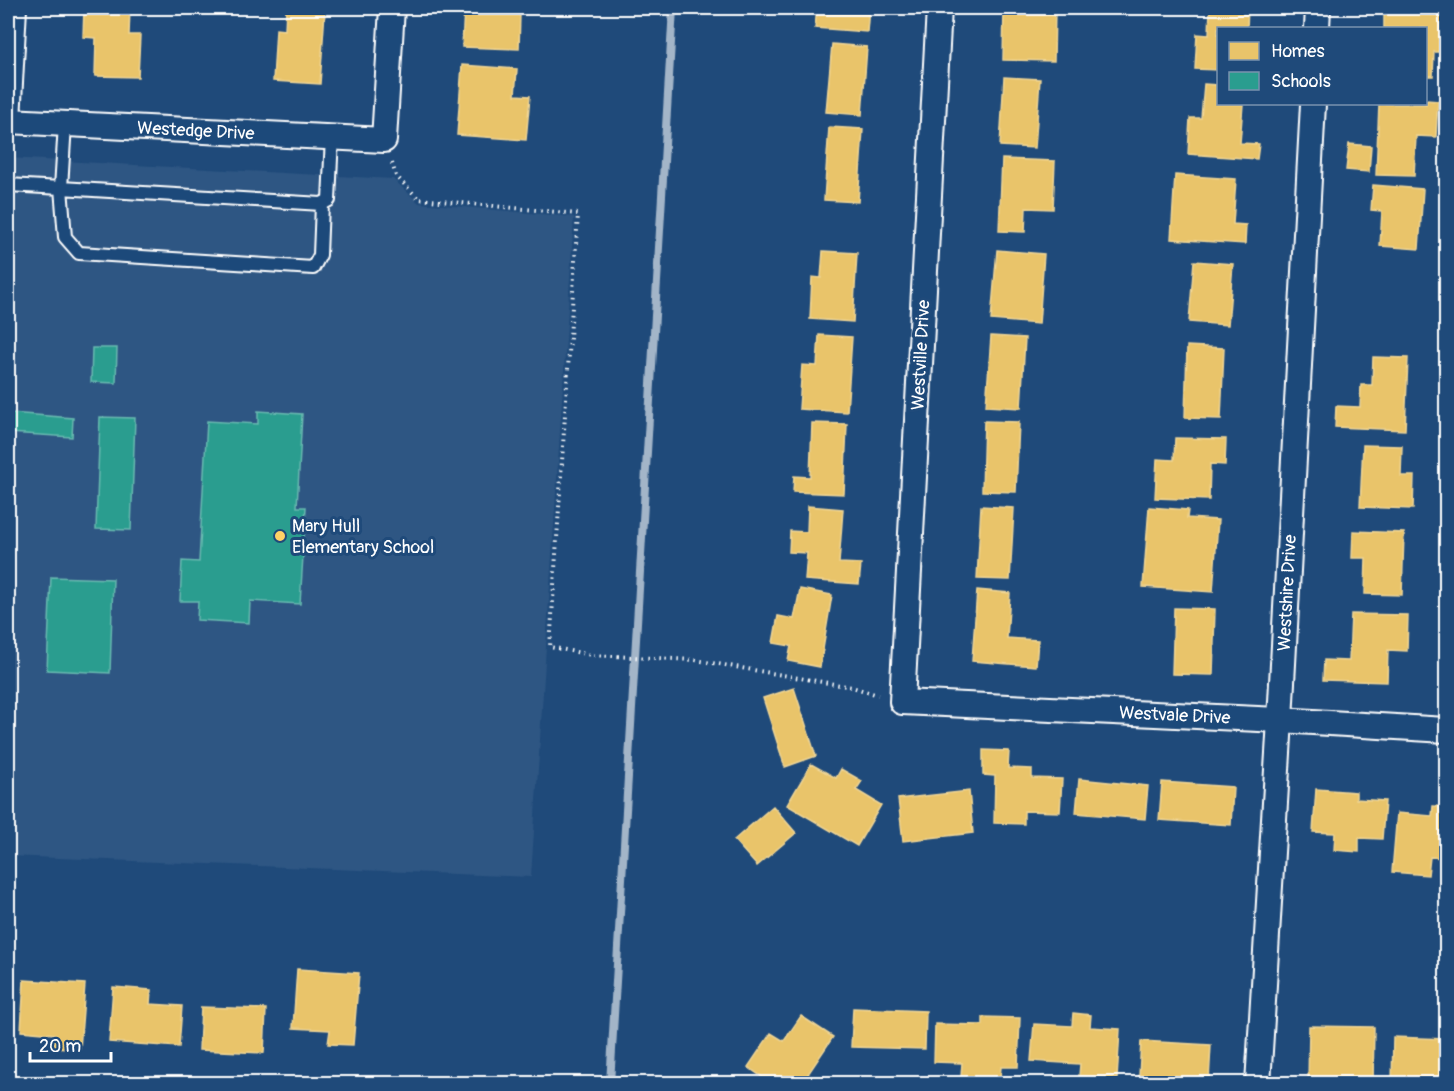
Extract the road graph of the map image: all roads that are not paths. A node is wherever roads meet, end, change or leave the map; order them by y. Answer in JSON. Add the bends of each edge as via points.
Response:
{"nodes":[{"id":1,"x":14,"y":8,"type":"edge"},
{"id":2,"x":392,"y":8,"type":"edge"},
{"id":3,"x":939,"y":8,"type":"edge"},
{"id":4,"x":1318,"y":8,"type":"edge"},
{"id":5,"x":1317,"y":27,"type":"edge"},
{"id":6,"x":1313,"y":105,"type":"edge"},
{"id":7,"x":8,"y":120,"type":"edge"},
{"id":8,"x":65,"y":124,"type":"junction"},
{"id":9,"x":332,"y":137,"type":"junction"},
{"id":10,"x":8,"y":185,"type":"edge"},
{"id":11,"x":61,"y":188,"type":"junction"},
{"id":12,"x":322,"y":204,"type":"junction"},
{"id":13,"x":902,"y":702,"type":"joint"},
{"id":14,"x":1280,"y":720,"type":"junction"},
{"id":15,"x":1446,"y":730,"type":"edge"},
{"id":16,"x":1258,"y":1083,"type":"edge"}],
"edges":[{"from":1,"to":7,"type":"street"},
{"from":2,"to":9,"type":"street","name":"Westedge Drive","via":[[384,140]]},
{"from":3,"to":13,"type":"street","name":"Westville Drive"},
{"from":4,"to":5,"type":"street"},
{"from":6,"to":14,"type":"street","name":"Westshire Drive"},
{"from":7,"to":8,"type":"street","name":"Westedge Drive"},
{"from":8,"to":9,"type":"street","name":"Westedge Drive"},
{"from":8,"to":11,"type":"lane"},
{"from":9,"to":12,"type":"lane","via":[[329,200]]},
{"from":10,"to":11,"type":"lane"},
{"from":11,"to":12,"type":"lane"},
{"from":11,"to":12,"type":"lane","via":[[66,237],[79,253],[313,268],[320,255]]},
{"from":13,"to":14,"type":"street","name":"Westvale Drive"},
{"from":14,"to":15,"type":"street","name":"Westvale Drive"},
{"from":14,"to":16,"type":"street","name":"Westshire Drive"}]}
